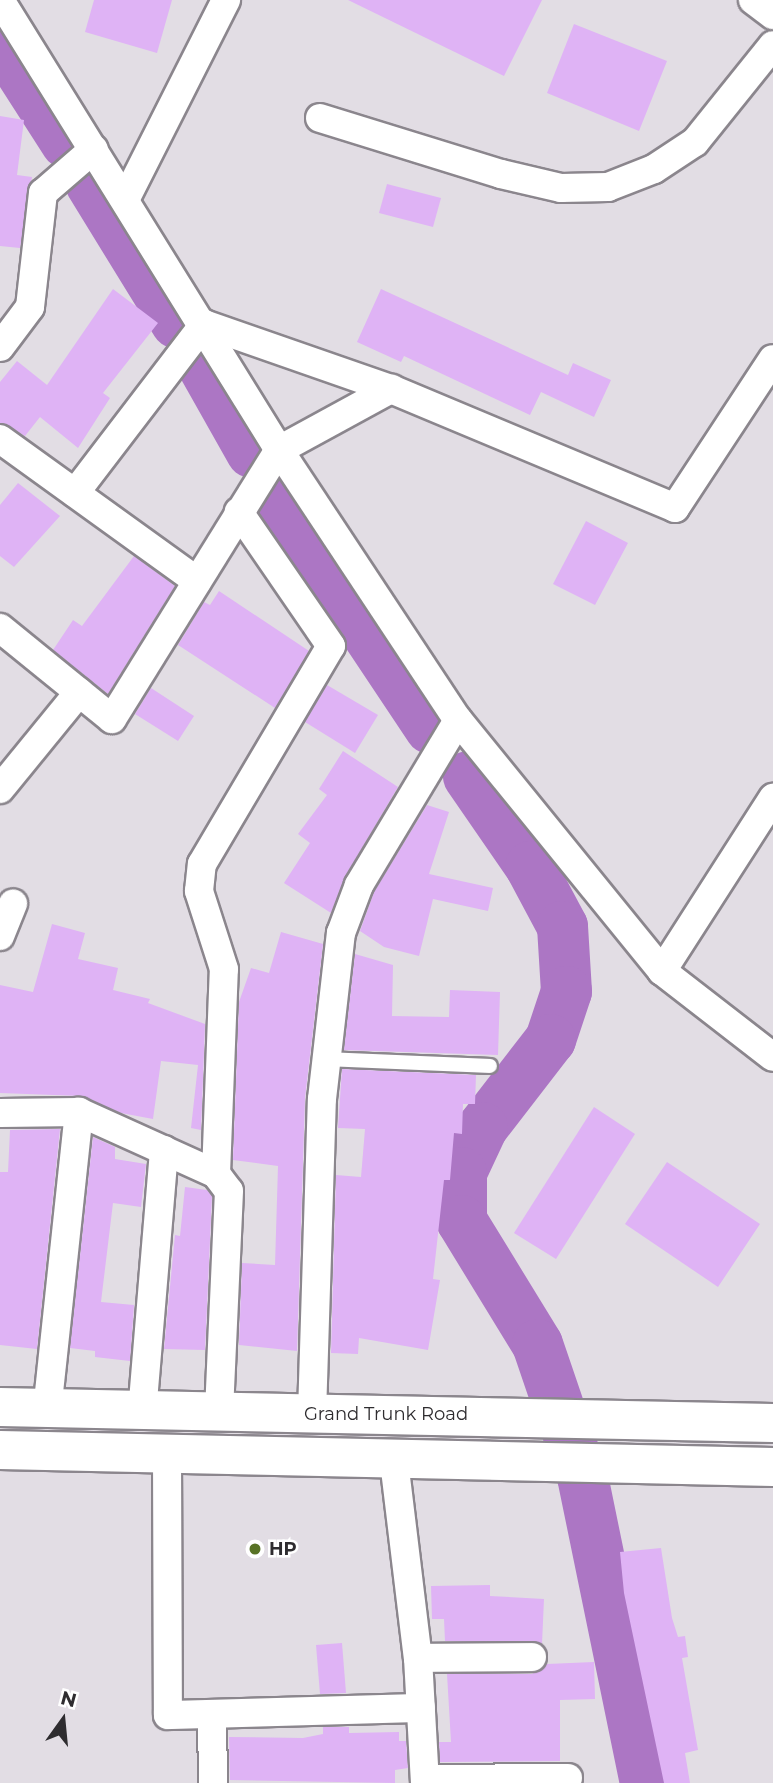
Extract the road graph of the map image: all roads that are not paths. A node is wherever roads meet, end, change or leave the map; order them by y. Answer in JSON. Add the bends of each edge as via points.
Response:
{"nodes":[{"id":1,"x":226,"y":0,"type":"edge"},
{"id":2,"x":753,"y":0,"type":"edge"},
{"id":3,"x":0,"y":1,"type":"edge"},
{"id":4,"x":773,"y":15,"type":"edge"},
{"id":5,"x":773,"y":45,"type":"edge"},
{"id":6,"x":320,"y":118,"type":"dead end"},
{"id":7,"x":94,"y":149,"type":"junction"},
{"id":8,"x":126,"y":198,"type":"junction"},
{"id":9,"x":204,"y":324,"type":"junction"},
{"id":10,"x":0,"y":347,"type":"edge"},
{"id":11,"x":773,"y":359,"type":"edge"},
{"id":12,"x":391,"y":389,"type":"junction"},
{"id":13,"x":0,"y":439,"type":"edge"},
{"id":14,"x":279,"y":450,"type":"junction"},
{"id":15,"x":75,"y":493,"type":"junction"},
{"id":16,"x":239,"y":512,"type":"junction"},
{"id":17,"x":197,"y":581,"type":"junction"},
{"id":18,"x":0,"y":628,"type":"edge"},
{"id":19,"x":79,"y":692,"type":"junction"},
{"id":20,"x":458,"y":720,"type":"junction"},
{"id":21,"x":0,"y":789,"type":"edge"},
{"id":22,"x":773,"y":798,"type":"edge"},
{"id":23,"x":13,"y":904,"type":"dead end"},
{"id":24,"x":0,"y":936,"type":"edge"},
{"id":25,"x":662,"y":971,"type":"junction"},
{"id":26,"x":773,"y":1057,"type":"edge"},
{"id":27,"x":326,"y":1059,"type":"junction"},
{"id":28,"x":490,"y":1066,"type":"dead end"},
{"id":29,"x":79,"y":1112,"type":"junction"},
{"id":30,"x":0,"y":1113,"type":"edge"},
{"id":31,"x":164,"y":1150,"type":"junction"},
{"id":32,"x":216,"y":1174,"type":"junction"},
{"id":33,"x":0,"y":1407,"type":"edge"},
{"id":34,"x":47,"y":1411,"type":"junction"},
{"id":35,"x":219,"y":1412,"type":"junction"},
{"id":36,"x":142,"y":1413,"type":"junction"},
{"id":37,"x":312,"y":1413,"type":"junction"},
{"id":38,"x":769,"y":1416,"type":"edge"},
{"id":39,"x":0,"y":1450,"type":"edge"},
{"id":40,"x":167,"y":1455,"type":"junction"},
{"id":41,"x":394,"y":1461,"type":"junction"},
{"id":42,"x":773,"y":1467,"type":"edge"},
{"id":43,"x":533,"y":1657,"type":"dead end"},
{"id":44,"x":418,"y":1658,"type":"junction"},
{"id":45,"x":421,"y":1708,"type":"junction"},
{"id":46,"x":212,"y":1714,"type":"junction"},
{"id":47,"x":568,"y":1778,"type":"dead end"},
{"id":48,"x":425,"y":1781,"type":"edge"},
{"id":49,"x":213,"y":1783,"type":"edge"}],
"edges":[{"from":1,"to":8,"type":"street"},
{"from":2,"to":4,"type":"street"},
{"from":3,"to":7,"type":"street"},
{"from":5,"to":6,"type":"street","via":[[695,142],[654,169],[608,187],[561,187],[501,174]]},
{"from":7,"to":8,"type":"street"},
{"from":7,"to":10,"type":"street","via":[[43,193],[30,307]]},
{"from":8,"to":9,"type":"street"},
{"from":9,"to":12,"type":"street"},
{"from":9,"to":14,"type":"street"},
{"from":9,"to":15,"type":"street"},
{"from":11,"to":12,"type":"street","via":[[675,508]]},
{"from":12,"to":14,"type":"street"},
{"from":13,"to":15,"type":"street"},
{"from":14,"to":16,"type":"street"},
{"from":14,"to":20,"type":"street"},
{"from":15,"to":17,"type":"street"},
{"from":16,"to":17,"type":"street"},
{"from":16,"to":32,"type":"street","via":[[331,646],[202,864],[199,891],[224,969]]},
{"from":17,"to":19,"type":"street","via":[[112,719]]},
{"from":18,"to":19,"type":"street"},
{"from":19,"to":21,"type":"street"},
{"from":20,"to":25,"type":"street"},
{"from":20,"to":27,"type":"street","via":[[348,909]]},
{"from":22,"to":25,"type":"street"},
{"from":23,"to":24,"type":"street"},
{"from":25,"to":26,"type":"street"},
{"from":27,"to":28,"type":"lane"},
{"from":27,"to":37,"type":"street"},
{"from":29,"to":30,"type":"street"},
{"from":29,"to":31,"type":"street"},
{"from":29,"to":34,"type":"street"},
{"from":31,"to":32,"type":"street"},
{"from":31,"to":36,"type":"street"},
{"from":32,"to":35,"type":"street","via":[[229,1191]]},
{"from":33,"to":34,"type":"main road","name":"Grand Trunk Road"},
{"from":34,"to":36,"type":"main road","name":"Grand Trunk Road"},
{"from":35,"to":36,"type":"main road","name":"Grand Trunk Road"},
{"from":35,"to":37,"type":"main road","name":"Grand Trunk Road"},
{"from":37,"to":38,"type":"main road","name":"Grand Trunk Road"},
{"from":39,"to":40,"type":"main road"},
{"from":40,"to":41,"type":"main road"},
{"from":40,"to":46,"type":"street","via":[[168,1715]]},
{"from":41,"to":42,"type":"main road","via":[[525,1459]]},
{"from":41,"to":44,"type":"street"},
{"from":43,"to":44,"type":"street"},
{"from":44,"to":45,"type":"street"},
{"from":45,"to":46,"type":"street"},
{"from":45,"to":48,"type":"street"},
{"from":46,"to":49,"type":"street"},
{"from":47,"to":48,"type":"street"}]}
